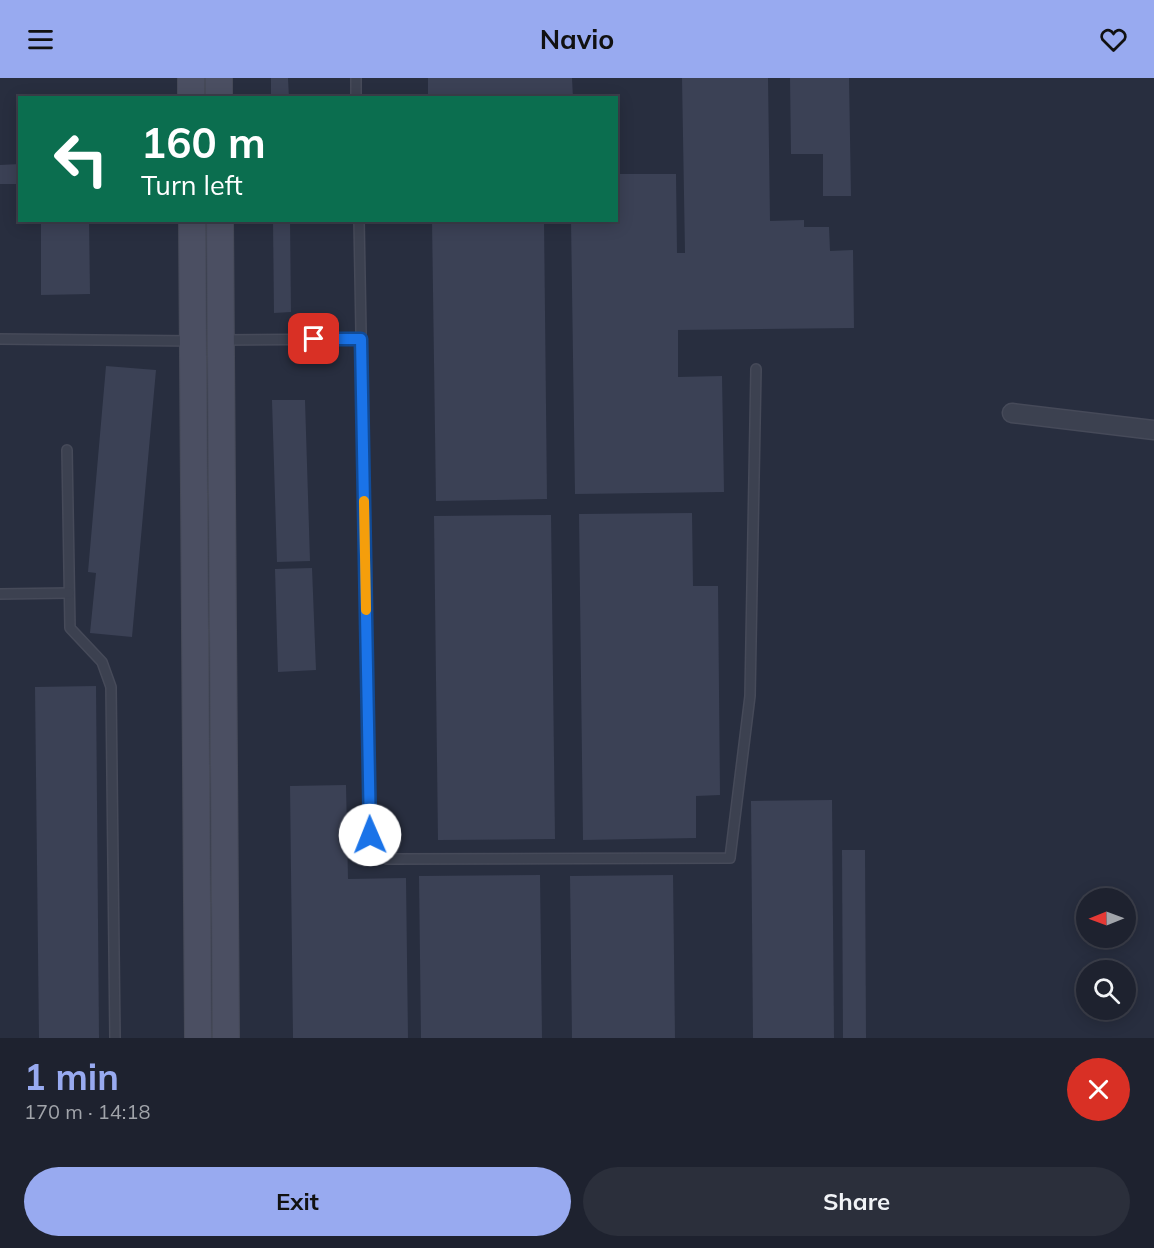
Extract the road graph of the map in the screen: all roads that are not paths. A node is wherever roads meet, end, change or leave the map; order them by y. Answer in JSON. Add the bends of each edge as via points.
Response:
{"nodes":[{"id":1,"x":191,"y":78,"type":"edge"},
{"id":2,"x":219,"y":78,"type":"edge"},
{"id":3,"x":356,"y":78,"type":"edge"},
{"id":4,"x":191,"y":96,"type":"edge"},
{"id":5,"x":219,"y":96,"type":"edge"},
{"id":6,"x":356,"y":96,"type":"edge"},
{"id":7,"x":192,"y":222,"type":"edge"},
{"id":8,"x":220,"y":222,"type":"edge"},
{"id":9,"x":358,"y":222,"type":"edge"},
{"id":10,"x":0,"y":339,"type":"edge"},
{"id":11,"x":361,"y":339,"type":"junction"},
{"id":12,"x":221,"y":340,"type":"junction"},
{"id":13,"x":193,"y":341,"type":"junction"},
{"id":14,"x":756,"y":369,"type":"dead end"},
{"id":15,"x":1012,"y":412,"type":"dead end"},
{"id":16,"x":1154,"y":429,"type":"edge"},
{"id":17,"x":67,"y":450,"type":"dead end"},
{"id":18,"x":69,"y":593,"type":"junction"},
{"id":19,"x":0,"y":594,"type":"edge"},
{"id":20,"x":115,"y":1038,"type":"edge"},
{"id":21,"x":198,"y":1038,"type":"edge"},
{"id":22,"x":226,"y":1038,"type":"edge"}],
"edges":[{"from":1,"to":4,"type":"street"},
{"from":2,"to":5,"type":"street"},
{"from":3,"to":6,"type":"lane"},
{"from":7,"to":13,"type":"street"},
{"from":8,"to":12,"type":"street"},
{"from":9,"to":11,"type":"lane"},
{"from":10,"to":13,"type":"lane"},
{"from":11,"to":12,"type":"lane"},
{"from":11,"to":14,"type":"lane","via":[[370,835],[387,859],[730,858],[750,696]]},
{"from":12,"to":22,"type":"street"},
{"from":13,"to":21,"type":"street"},
{"from":15,"to":16,"type":"street"},
{"from":17,"to":18,"type":"lane"},
{"from":18,"to":19,"type":"lane"},
{"from":18,"to":20,"type":"lane","via":[[70,628],[102,662],[111,687]]}]}
